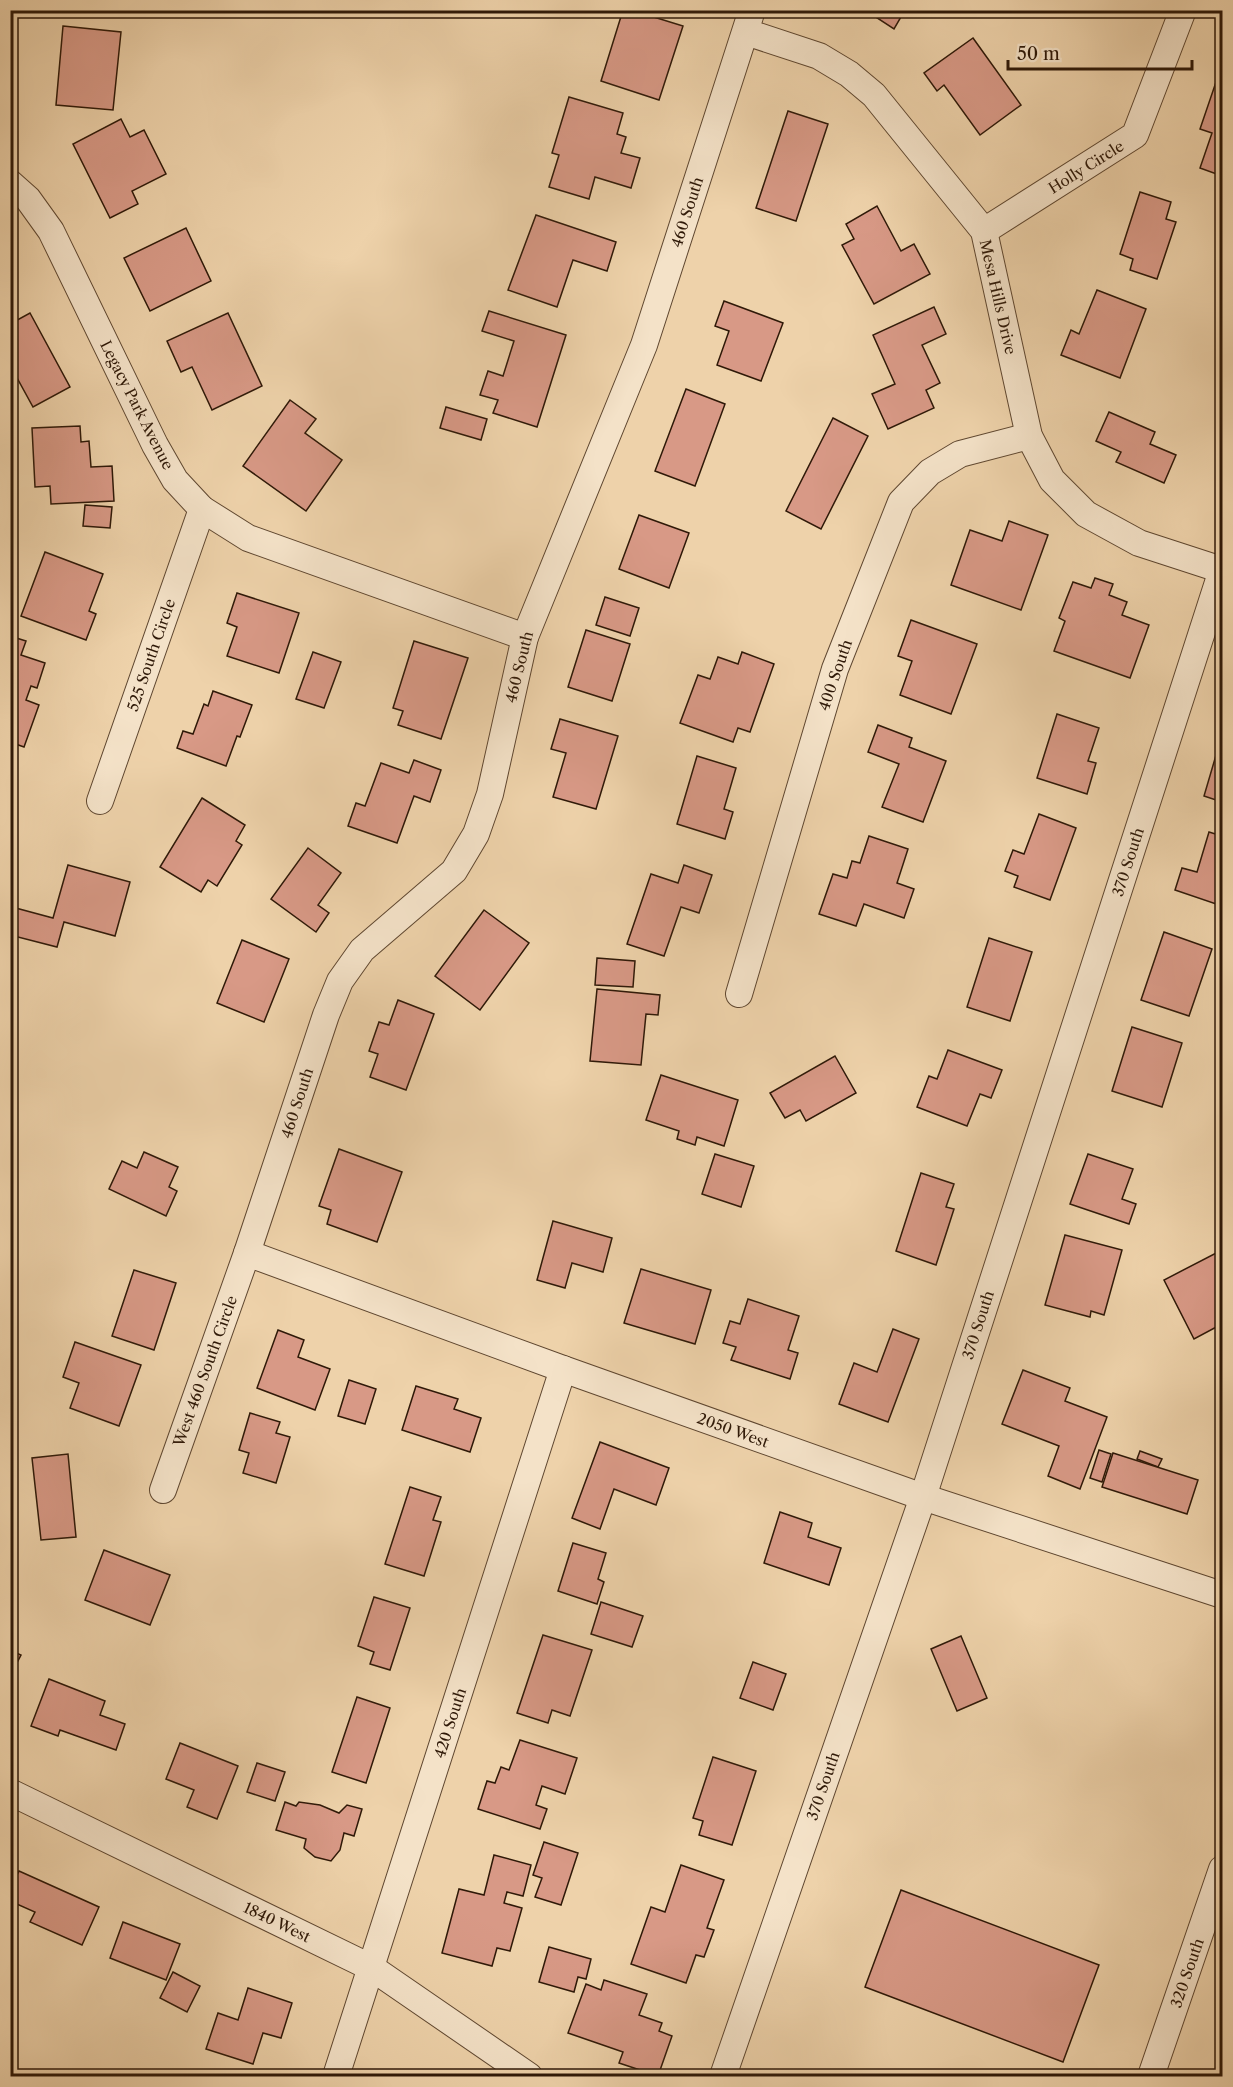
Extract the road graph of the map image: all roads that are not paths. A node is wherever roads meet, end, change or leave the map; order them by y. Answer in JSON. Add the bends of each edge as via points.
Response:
{"nodes":[{"id":1,"x":1184,"y":10,"type":"edge"},
{"id":2,"x":749,"y":21,"type":"edge"},
{"id":3,"x":10,"y":183,"type":"edge"},
{"id":4,"x":984,"y":231,"type":"junction"},
{"id":5,"x":1029,"y":436,"type":"junction"},
{"id":6,"x":202,"y":509,"type":"junction"},
{"id":7,"x":1222,"y":570,"type":"edge"},
{"id":8,"x":525,"y":637,"type":"junction"},
{"id":9,"x":100,"y":801,"type":"dead end"},
{"id":10,"x":739,"y":994,"type":"dead end"},
{"id":11,"x":247,"y":1253,"type":"junction"},
{"id":12,"x":563,"y":1369,"type":"junction"},
{"id":13,"x":163,"y":1490,"type":"dead end"},
{"id":14,"x":923,"y":1497,"type":"junction"},
{"id":15,"x":1222,"y":1595,"type":"edge"},
{"id":16,"x":10,"y":1792,"type":"edge"},
{"id":17,"x":1222,"y":1869,"type":"edge"},
{"id":18,"x":372,"y":1968,"type":"junction"},
{"id":19,"x":336,"y":2076,"type":"edge"},
{"id":20,"x":529,"y":2076,"type":"edge"},
{"id":21,"x":723,"y":2076,"type":"edge"},
{"id":22,"x":1151,"y":2076,"type":"edge"}],
"edges":[{"from":1,"to":4,"type":"street","name":"Holly Circle","via":[[1135,135]]},
{"from":2,"to":4,"type":"street","name":"Mesa Hills Drive","via":[[819,56],[874,95]]},
{"from":2,"to":8,"type":"street","name":"460 South","via":[[644,345]]},
{"from":3,"to":6,"type":"street","name":"Legacy Park Avenue","via":[[28,199],[51,231],[155,445],[175,480]]},
{"from":4,"to":5,"type":"street","name":"Mesa Hills Drive"},
{"from":5,"to":7,"type":"street","name":"Mesa Hills Drive","via":[[1052,480],[1086,514],[1139,543]]},
{"from":5,"to":10,"type":"street","name":"400 South","via":[[960,454],[930,472],[901,502],[834,669]]},
{"from":6,"to":8,"type":"street","name":"Legacy Park Avenue","via":[[248,537]]},
{"from":6,"to":9,"type":"street","name":"525 South Circle"},
{"from":7,"to":14,"type":"street","name":"370 South"},
{"from":8,"to":11,"type":"street","name":"460 South","via":[[490,794],[476,834],[454,871],[362,950],[340,981]]},
{"from":11,"to":12,"type":"street","name":"2050 West"},
{"from":11,"to":13,"type":"street","name":"West 460 South Circle"},
{"from":12,"to":14,"type":"street","name":"2050 West"},
{"from":12,"to":18,"type":"street","name":"420 South"},
{"from":14,"to":15,"type":"street","name":"2050 West"},
{"from":14,"to":21,"type":"street","name":"370 South"},
{"from":16,"to":18,"type":"street","name":"1840 West"},
{"from":17,"to":22,"type":"street","name":"320 South"},
{"from":18,"to":19,"type":"street","name":"420 South"},
{"from":18,"to":20,"type":"street","name":"1840 West"}]}
